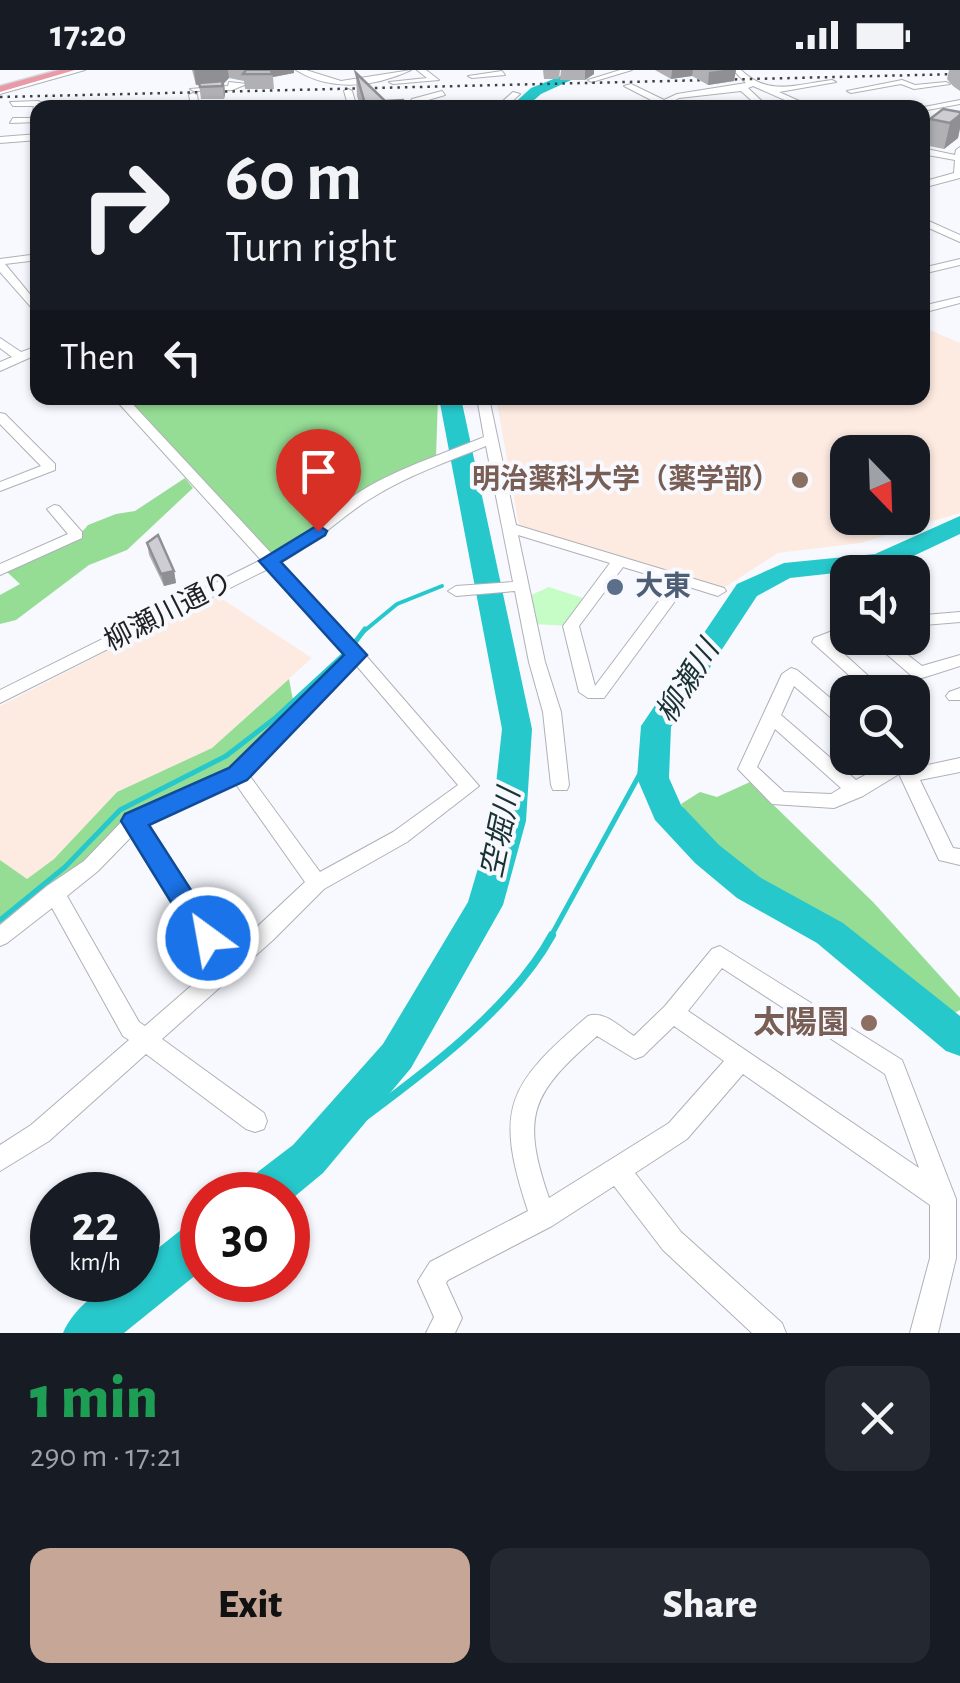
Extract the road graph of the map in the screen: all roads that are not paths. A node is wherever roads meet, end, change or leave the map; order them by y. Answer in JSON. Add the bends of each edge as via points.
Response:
{"nodes":[{"id":1,"x":59,"y":70,"type":"edge"},
{"id":2,"x":70,"y":70,"type":"edge"},
{"id":3,"x":81,"y":70,"type":"edge"},
{"id":4,"x":300,"y":70,"type":"edge"},
{"id":5,"x":407,"y":70,"type":"edge"},
{"id":6,"x":421,"y":70,"type":"edge"},
{"id":7,"x":460,"y":70,"type":"edge"},
{"id":8,"x":628,"y":70,"type":"edge"},
{"id":9,"x":737,"y":70,"type":"edge"},
{"id":10,"x":502,"y":73,"type":"dead end"},
{"id":11,"x":191,"y":78,"type":"dead end"},
{"id":12,"x":376,"y":78,"type":"junction"},
{"id":13,"x":592,"y":80,"type":"dead end"},
{"id":14,"x":243,"y":84,"type":"edge"},
{"id":15,"x":946,"y":84,"type":"dead end"},
{"id":16,"x":628,"y":86,"type":"dead end"},
{"id":17,"x":748,"y":86,"type":"junction"},
{"id":18,"x":662,"y":88,"type":"dead end"},
{"id":19,"x":0,"y":89,"type":"edge"},
{"id":20,"x":772,"y":90,"type":"junction"},
{"id":21,"x":194,"y":91,"type":"junction"},
{"id":22,"x":348,"y":91,"type":"dead end"},
{"id":23,"x":442,"y":92,"type":"dead end"},
{"id":24,"x":516,"y":94,"type":"dead end"},
{"id":25,"x":677,"y":96,"type":"junction"},
{"id":26,"x":195,"y":100,"type":"edge"},
{"id":27,"x":351,"y":100,"type":"edge"},
{"id":28,"x":418,"y":100,"type":"edge"},
{"id":29,"x":509,"y":100,"type":"edge"},
{"id":30,"x":649,"y":100,"type":"edge"},
{"id":31,"x":668,"y":100,"type":"edge"},
{"id":32,"x":759,"y":100,"type":"edge"},
{"id":33,"x":794,"y":100,"type":"edge"},
{"id":34,"x":960,"y":102,"type":"edge"},
{"id":35,"x":30,"y":103,"type":"edge"},
{"id":36,"x":13,"y":104,"type":"dead end"},
{"id":37,"x":930,"y":108,"type":"edge"},
{"id":38,"x":30,"y":120,"type":"edge"},
{"id":39,"x":30,"y":138,"type":"edge"},
{"id":40,"x":13,"y":139,"type":"junction"},
{"id":41,"x":0,"y":140,"type":"edge"},
{"id":42,"x":930,"y":152,"type":"edge"},
{"id":43,"x":959,"y":154,"type":"edge"},
{"id":44,"x":960,"y":175,"type":"edge"},
{"id":45,"x":930,"y":176,"type":"edge"},
{"id":46,"x":947,"y":181,"type":"junction"},
{"id":47,"x":930,"y":184,"type":"edge"},
{"id":48,"x":930,"y":225,"type":"edge"},
{"id":49,"x":960,"y":240,"type":"edge"},
{"id":50,"x":30,"y":258,"type":"edge"},
{"id":51,"x":960,"y":262,"type":"edge"},
{"id":52,"x":0,"y":264,"type":"edge"},
{"id":53,"x":930,"y":269,"type":"edge"},
{"id":54,"x":30,"y":287,"type":"edge"},
{"id":55,"x":16,"y":288,"type":"junction"},
{"id":56,"x":0,"y":292,"type":"edge"},
{"id":57,"x":960,"y":300,"type":"edge"},
{"id":58,"x":30,"y":303,"type":"edge"},
{"id":59,"x":930,"y":308,"type":"edge"},
{"id":60,"x":0,"y":342,"type":"edge"},
{"id":61,"x":30,"y":353,"type":"edge"},
{"id":62,"x":20,"y":357,"type":"junction"},
{"id":63,"x":0,"y":367,"type":"edge"},
{"id":64,"x":126,"y":405,"type":"edge"},
{"id":65,"x":486,"y":405,"type":"edge"},
{"id":66,"x":0,"y":417,"type":"edge"},
{"id":67,"x":488,"y":441,"type":"junction"},
{"id":68,"x":1,"y":483,"type":"edge"},
{"id":69,"x":54,"y":510,"type":"dead end"},
{"id":70,"x":508,"y":527,"type":"junction"},
{"id":71,"x":619,"y":560,"type":"junction"},
{"id":72,"x":269,"y":561,"type":"junction"},
{"id":73,"x":0,"y":570,"type":"edge"},
{"id":74,"x":683,"y":580,"type":"junction"},
{"id":75,"x":521,"y":586,"type":"junction"},
{"id":76,"x":456,"y":591,"type":"dead end"},
{"id":77,"x":718,"y":591,"type":"dead end"},
{"id":78,"x":960,"y":617,"type":"edge"},
{"id":79,"x":930,"y":619,"type":"edge"},
{"id":80,"x":352,"y":650,"type":"junction"},
{"id":81,"x":835,"y":655,"type":"edge"},
{"id":82,"x":897,"y":655,"type":"edge"},
{"id":83,"x":960,"y":660,"type":"edge"},
{"id":84,"x":858,"y":675,"type":"edge"},
{"id":85,"x":0,"y":697,"type":"edge"},
{"id":86,"x":830,"y":704,"type":"edge"},
{"id":87,"x":771,"y":716,"type":"junction"},
{"id":88,"x":960,"y":765,"type":"edge"},
{"id":89,"x":930,"y":766,"type":"edge"},
{"id":90,"x":238,"y":774,"type":"junction"},
{"id":91,"x":884,"y":775,"type":"edge"},
{"id":92,"x":902,"y":775,"type":"edge"},
{"id":93,"x":560,"y":784,"type":"dead end"},
{"id":94,"x":856,"y":791,"type":"junction"},
{"id":95,"x":134,"y":821,"type":"junction"},
{"id":96,"x":960,"y":857,"type":"edge"},
{"id":97,"x":318,"y":883,"type":"junction"},
{"id":98,"x":54,"y":892,"type":"junction"},
{"id":99,"x":0,"y":936,"type":"edge"},
{"id":100,"x":226,"y":968,"type":"junction"},
{"id":101,"x":673,"y":1013,"type":"junction"},
{"id":102,"x":146,"y":1037,"type":"junction"},
{"id":103,"x":740,"y":1060,"type":"junction"},
{"id":104,"x":255,"y":1121,"type":"dead end"},
{"id":105,"x":0,"y":1159,"type":"edge"},
{"id":106,"x":618,"y":1172,"type":"junction"},
{"id":107,"x":943,"y":1198,"type":"junction"},
{"id":108,"x":543,"y":1217,"type":"junction"},
{"id":109,"x":440,"y":1333,"type":"edge"},
{"id":110,"x":772,"y":1333,"type":"edge"},
{"id":111,"x":924,"y":1333,"type":"edge"}],
"edges":[{"from":1,"to":19,"type":"street"},
{"from":2,"to":19,"type":"main road"},
{"from":3,"to":19,"type":"street"},
{"from":4,"to":12,"type":"street","via":[[332,86]]},
{"from":5,"to":12,"type":"street"},
{"from":6,"to":12,"type":"street","via":[[435,80]]},
{"from":7,"to":10,"type":"street","via":[[477,78]]},
{"from":8,"to":13,"type":"street"},
{"from":9,"to":17,"type":"street"},
{"from":11,"to":21,"type":"street"},
{"from":14,"to":21,"type":"street"},
{"from":15,"to":20,"type":"street","via":[[902,82],[854,92],[829,82]]},
{"from":16,"to":30,"type":"street"},
{"from":17,"to":20,"type":"street"},
{"from":17,"to":25,"type":"street"},
{"from":17,"to":32,"type":"street"},
{"from":18,"to":25,"type":"street"},
{"from":20,"to":33,"type":"street"},
{"from":21,"to":26,"type":"street"},
{"from":22,"to":27,"type":"street"},
{"from":23,"to":28,"type":"street"},
{"from":24,"to":29,"type":"street"},
{"from":25,"to":31,"type":"street"},
{"from":34,"to":37,"type":"street"},
{"from":35,"to":36,"type":"street"},
{"from":38,"to":40,"type":"street","via":[[14,119]]},
{"from":39,"to":40,"type":"street"},
{"from":40,"to":41,"type":"street"},
{"from":42,"to":43,"type":"street"},
{"from":43,"to":44,"type":"street"},
{"from":44,"to":46,"type":"street"},
{"from":45,"to":46,"type":"street"},
{"from":46,"to":47,"type":"street"},
{"from":48,"to":49,"type":"street"},
{"from":50,"to":52,"type":"street"},
{"from":51,"to":53,"type":"street"},
{"from":52,"to":55,"type":"street"},
{"from":54,"to":55,"type":"street"},
{"from":55,"to":56,"type":"street"},
{"from":55,"to":58,"type":"street"},
{"from":57,"to":59,"type":"street"},
{"from":60,"to":62,"type":"street"},
{"from":61,"to":62,"type":"street"},
{"from":62,"to":63,"type":"street"},
{"from":64,"to":72,"type":"street"},
{"from":65,"to":67,"type":"street","via":[[494,437]]},
{"from":66,"to":68,"type":"street","via":[[50,467]]},
{"from":67,"to":70,"type":"street"},
{"from":67,"to":72,"type":"street","name":"柳瀬川通り","via":[[360,498]]},
{"from":69,"to":73,"type":"street","via":[[77,535]]},
{"from":70,"to":71,"type":"street"},
{"from":70,"to":75,"type":"street"},
{"from":71,"to":74,"type":"street"},
{"from":71,"to":74,"type":"street","via":[[571,626],[588,692],[598,694]]},
{"from":72,"to":80,"type":"street"},
{"from":72,"to":85,"type":"street","name":"柳瀬川通り"},
{"from":74,"to":77,"type":"street"},
{"from":75,"to":76,"type":"street"},
{"from":75,"to":93,"type":"street","via":[[552,712]]},
{"from":78,"to":79,"type":"street"},
{"from":80,"to":90,"type":"street"},
{"from":80,"to":97,"type":"street","via":[[470,786],[400,837]]},
{"from":81,"to":84,"type":"street"},
{"from":82,"to":83,"type":"street","via":[[919,673]]},
{"from":86,"to":87,"type":"street","via":[[791,674]]},
{"from":87,"to":94,"type":"street"},
{"from":87,"to":94,"type":"street","via":[[746,769],[778,799],[834,801]]},
{"from":88,"to":89,"type":"street"},
{"from":90,"to":95,"type":"street"},
{"from":90,"to":97,"type":"street"},
{"from":91,"to":94,"type":"street"},
{"from":92,"to":96,"type":"street","via":[[946,854]]},
{"from":95,"to":98,"type":"street","via":[[91,866]]},
{"from":95,"to":100,"type":"street"},
{"from":97,"to":100,"type":"street"},
{"from":98,"to":99,"type":"street"},
{"from":98,"to":102,"type":"street","via":[[131,1029]]},
{"from":100,"to":102,"type":"street"},
{"from":101,"to":103,"type":"street"},
{"from":101,"to":107,"type":"street","via":[[720,955],[894,1067]]},
{"from":101,"to":108,"type":"street","via":[[635,1049],[596,1023],[558,1055],[522,1102],[521,1127]]},
{"from":102,"to":104,"type":"street"},
{"from":102,"to":105,"type":"street","via":[[40,1134]]},
{"from":103,"to":106,"type":"street","via":[[678,1131]]},
{"from":103,"to":107,"type":"street"},
{"from":106,"to":108,"type":"street"},
{"from":106,"to":110,"type":"street","via":[[672,1242]]},
{"from":107,"to":111,"type":"street","via":[[943,1258]]},
{"from":108,"to":109,"type":"street","via":[[431,1281],[448,1318]]}]}
